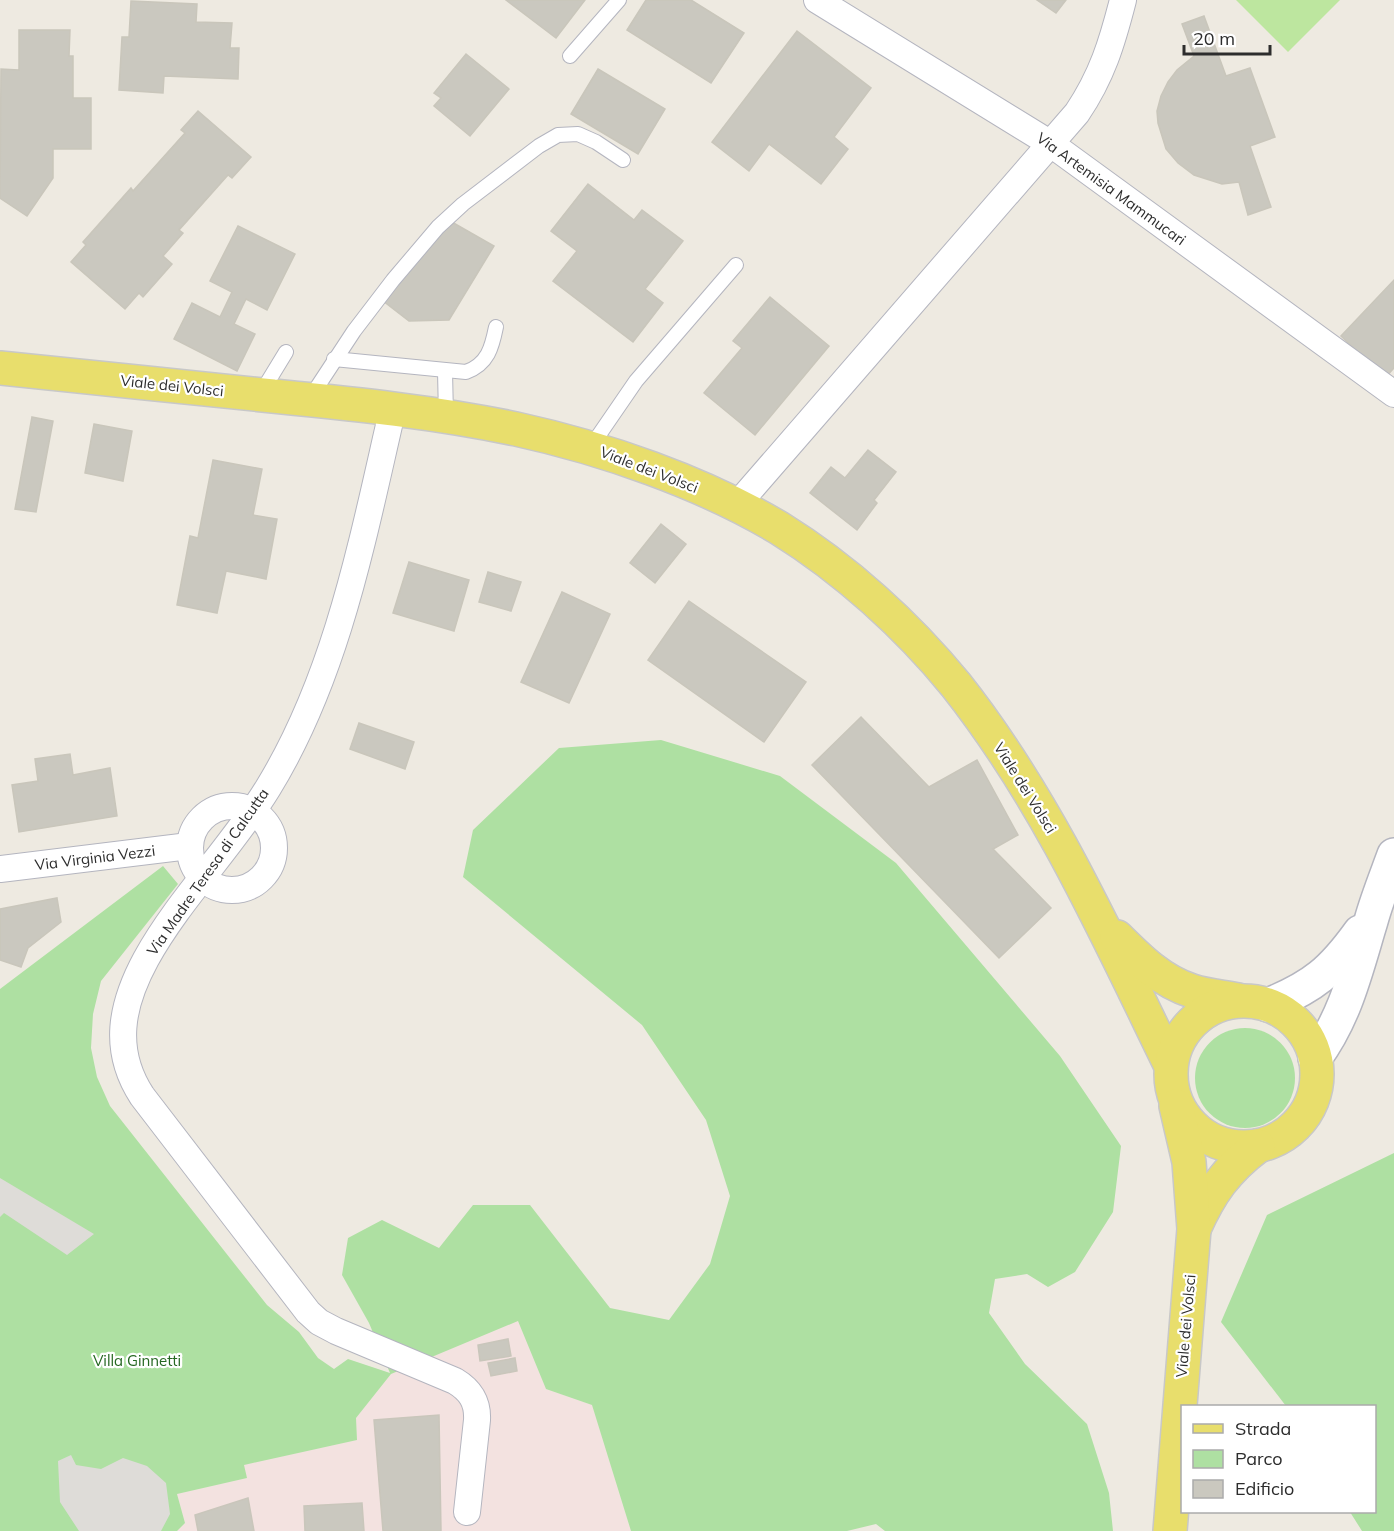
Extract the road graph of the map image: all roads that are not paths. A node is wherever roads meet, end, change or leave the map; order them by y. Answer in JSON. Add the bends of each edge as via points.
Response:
{"nodes":[{"id":1,"x":619,"y":0,"type":"edge"},
{"id":2,"x":817,"y":0,"type":"edge"},
{"id":3,"x":1123,"y":0,"type":"edge"},
{"id":4,"x":570,"y":56,"type":"dead end"},
{"id":5,"x":1051,"y":144,"type":"junction"},
{"id":6,"x":623,"y":160,"type":"dead end"},
{"id":7,"x":736,"y":265,"type":"dead end"},
{"id":8,"x":496,"y":327,"type":"dead end"},
{"id":9,"x":286,"y":352,"type":"dead end"},
{"id":10,"x":334,"y":358,"type":"junction"},
{"id":11,"x":0,"y":368,"type":"edge"},
{"id":12,"x":445,"y":371,"type":"junction"},
{"id":13,"x":1394,"y":394,"type":"edge"},
{"id":14,"x":260,"y":395,"type":"junction"},
{"id":15,"x":309,"y":400,"type":"junction"},
{"id":16,"x":393,"y":408,"type":"junction"},
{"id":17,"x":446,"y":416,"type":"junction"},
{"id":18,"x":590,"y":448,"type":"junction"},
{"id":19,"x":736,"y":506,"type":"junction"},
{"id":20,"x":253,"y":811,"type":"junction"},
{"id":21,"x":189,"y":846,"type":"junction"},
{"id":22,"x":1394,"y":855,"type":"edge"},
{"id":23,"x":0,"y":869,"type":"edge"},
{"id":24,"x":202,"y":879,"type":"junction"},
{"id":25,"x":1372,"y":916,"type":"junction"},
{"id":26,"x":1101,"y":922,"type":"junction"},
{"id":27,"x":1255,"y":1003,"type":"junction"},
{"id":28,"x":1316,"y":1058,"type":"junction"},
{"id":29,"x":1171,"y":1066,"type":"junction"},
{"id":30,"x":1175,"y":1102,"type":"junction"},
{"id":31,"x":1258,"y":1146,"type":"junction"},
{"id":32,"x":1194,"y":1229,"type":"junction"},
{"id":33,"x":467,"y":1512,"type":"dead end"},
{"id":34,"x":1170,"y":1531,"type":"edge"}],
"edges":[{"from":1,"to":4,"type":"lane"},
{"from":2,"to":5,"type":"street","name":"Via Artemisia Mammucari"},
{"from":3,"to":5,"type":"street","via":[[1098,80]]},
{"from":5,"to":13,"type":"street","name":"Via Artemisia Mammucari"},
{"from":5,"to":19,"type":"street"},
{"from":6,"to":10,"type":"lane","via":[[578,134],[558,135],[539,146],[438,226]]},
{"from":7,"to":18,"type":"lane","via":[[631,388]]},
{"from":8,"to":12,"type":"lane","via":[[491,350],[483,362],[466,372]]},
{"from":9,"to":14,"type":"lane"},
{"from":10,"to":12,"type":"lane"},
{"from":10,"to":15,"type":"lane"},
{"from":11,"to":14,"type":"main road","name":"Viale dei Volsci"},
{"from":12,"to":17,"type":"lane"},
{"from":14,"to":15,"type":"main road","name":"Viale dei Volsci"},
{"from":15,"to":16,"type":"main road","name":"Viale dei Volsci"},
{"from":16,"to":17,"type":"main road","name":"Viale dei Volsci"},
{"from":16,"to":20,"type":"street","name":"Via Madre Teresa di Calcutta","via":[[361,544],[331,648],[294,738]]},
{"from":17,"to":18,"type":"main road","name":"Viale dei Volsci"},
{"from":18,"to":19,"type":"main road","name":"Viale dei Volsci"},
{"from":19,"to":26,"type":"main road","name":"Viale dei Volsci","via":[[777,528],[832,566],[937,663],[1027,788]]},
{"from":20,"to":21,"type":"street","via":[[239,806],[212,811],[200,820]]},
{"from":20,"to":24,"type":"street","name":"Via Madre Teresa di Calcutta"},
{"from":20,"to":24,"type":"street","via":[[272,832],[273,861],[266,874],[242,890],[213,887]]},
{"from":21,"to":23,"type":"street","name":"Via Virginia Vezzi"},
{"from":21,"to":24,"type":"street","via":[[190,858]]},
{"from":22,"to":25,"type":"street"},
{"from":24,"to":33,"type":"street","name":"Via Madre Teresa di Calcutta","via":[[150,952],[130,993],[123,1045],[130,1075],[308,1312],[336,1331],[455,1381],[471,1394],[477,1406],[477,1420]]},
{"from":25,"to":27,"type":"street","via":[[1341,958],[1319,978],[1298,992]]},
{"from":25,"to":28,"type":"street","via":[[1345,1007]]},
{"from":26,"to":27,"type":"main road","name":"Viale dei Volsci","via":[[1169,981],[1193,991]]},
{"from":26,"to":29,"type":"main road","name":"Viale dei Volsci"},
{"from":27,"to":28,"type":"main road","via":[[1290,1017],[1306,1035]]},
{"from":27,"to":29,"type":"main road","via":[[1222,1004],[1203,1013],[1176,1046]]},
{"from":28,"to":31,"type":"main road","via":[[1317,1081],[1311,1104],[1298,1123],[1280,1138]]},
{"from":29,"to":30,"type":"main road"},
{"from":30,"to":31,"type":"main road","via":[[1189,1123],[1209,1139],[1233,1147]]},
{"from":30,"to":32,"type":"main road","name":"Viale dei Volsci","via":[[1188,1162]]},
{"from":31,"to":32,"type":"main road","name":"Viale dei Volsci","via":[[1220,1181]]},
{"from":32,"to":34,"type":"main road","name":"Viale dei Volsci"}]}
